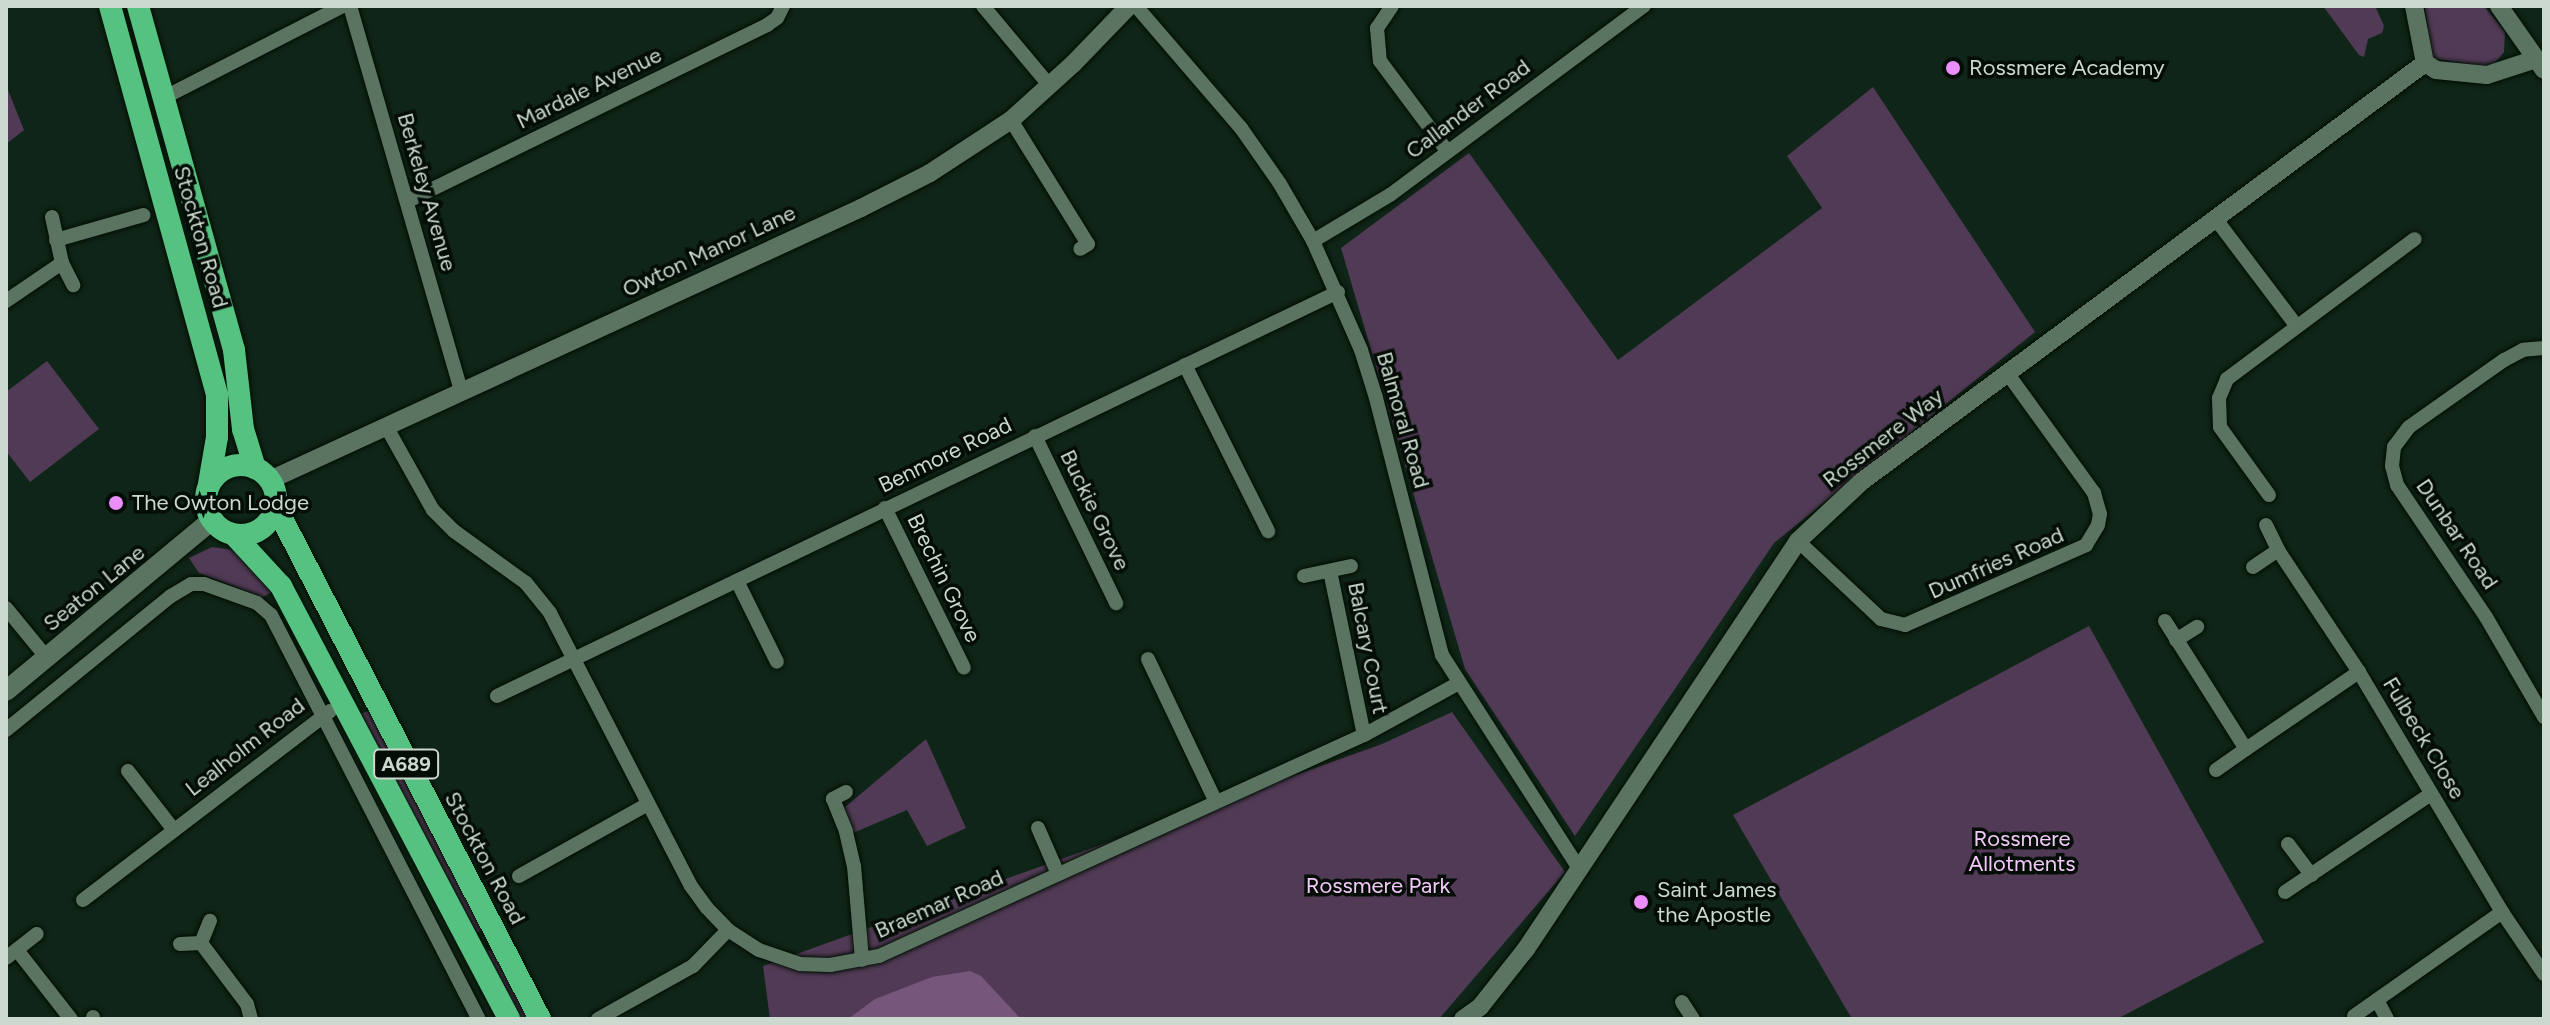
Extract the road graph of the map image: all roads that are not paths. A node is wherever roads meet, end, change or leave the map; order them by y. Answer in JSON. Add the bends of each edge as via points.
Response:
{"nodes":[{"id":1,"x":110,"y":6,"type":"edge"},
{"id":2,"x":138,"y":6,"type":"edge"},
{"id":3,"x":343,"y":6,"type":"edge"},
{"id":4,"x":350,"y":6,"type":"edge"},
{"id":5,"x":783,"y":6,"type":"edge"},
{"id":6,"x":983,"y":6,"type":"edge"},
{"id":7,"x":1129,"y":6,"type":"edge"},
{"id":8,"x":1136,"y":6,"type":"edge"},
{"id":9,"x":1392,"y":6,"type":"edge"},
{"id":10,"x":1644,"y":6,"type":"edge"},
{"id":11,"x":2414,"y":6,"type":"edge"},
{"id":12,"x":2499,"y":6,"type":"edge"},
{"id":13,"x":2425,"y":63,"type":"junction"},
{"id":14,"x":2540,"y":65,"type":"edge"},
{"id":15,"x":1050,"y":86,"type":"junction"},
{"id":16,"x":163,"y":98,"type":"junction"},
{"id":17,"x":1011,"y":120,"type":"junction"},
{"id":18,"x":1447,"y":151,"type":"junction"},
{"id":19,"x":408,"y":201,"type":"junction"},
{"id":20,"x":144,"y":215,"type":"dead end"},
{"id":21,"x":52,"y":217,"type":"dead end"},
{"id":22,"x":2215,"y":218,"type":"junction"},
{"id":23,"x":2415,"y":239,"type":"dead end"},
{"id":24,"x":56,"y":240,"type":"junction"},
{"id":25,"x":1313,"y":241,"type":"junction"},
{"id":26,"x":1080,"y":249,"type":"dead end"},
{"id":27,"x":62,"y":263,"type":"junction"},
{"id":28,"x":73,"y":285,"type":"dead end"},
{"id":29,"x":1338,"y":292,"type":"junction"},
{"id":30,"x":6,"y":301,"type":"edge"},
{"id":31,"x":2296,"y":325,"type":"junction"},
{"id":32,"x":2544,"y":348,"type":"edge"},
{"id":33,"x":1185,"y":365,"type":"junction"},
{"id":34,"x":2007,"y":373,"type":"junction"},
{"id":35,"x":461,"y":391,"type":"junction"},
{"id":36,"x":386,"y":426,"type":"junction"},
{"id":37,"x":1035,"y":436,"type":"junction"},
{"id":38,"x":263,"y":474,"type":"junction"},
{"id":39,"x":209,"y":484,"type":"junction"},
{"id":40,"x":2269,"y":495,"type":"dead end"},
{"id":41,"x":276,"y":507,"type":"junction"},
{"id":42,"x":885,"y":508,"type":"junction"},
{"id":43,"x":211,"y":521,"type":"junction"},
{"id":44,"x":2266,"y":525,"type":"dead end"},
{"id":45,"x":1268,"y":531,"type":"dead end"},
{"id":46,"x":235,"y":536,"type":"junction"},
{"id":47,"x":1798,"y":541,"type":"junction"},
{"id":48,"x":2278,"y":550,"type":"junction"},
{"id":49,"x":1351,"y":566,"type":"dead end"},
{"id":50,"x":2253,"y":567,"type":"dead end"},
{"id":51,"x":1330,"y":571,"type":"junction"},
{"id":52,"x":1304,"y":576,"type":"dead end"},
{"id":53,"x":737,"y":581,"type":"junction"},
{"id":54,"x":1116,"y":603,"type":"dead end"},
{"id":55,"x":6,"y":608,"type":"edge"},
{"id":56,"x":2165,"y":621,"type":"dead end"},
{"id":57,"x":2197,"y":627,"type":"dead end"},
{"id":58,"x":2176,"y":640,"type":"junction"},
{"id":59,"x":47,"y":658,"type":"junction"},
{"id":60,"x":573,"y":659,"type":"junction"},
{"id":61,"x":1148,"y":659,"type":"dead end"},
{"id":62,"x":777,"y":662,"type":"dead end"},
{"id":63,"x":964,"y":668,"type":"dead end"},
{"id":64,"x":2359,"y":672,"type":"junction"},
{"id":65,"x":1459,"y":683,"type":"junction"},
{"id":66,"x":6,"y":691,"type":"edge"},
{"id":67,"x":497,"y":696,"type":"dead end"},
{"id":68,"x":344,"y":704,"type":"junction"},
{"id":69,"x":322,"y":715,"type":"junction"},
{"id":70,"x":2544,"y":717,"type":"edge"},
{"id":71,"x":6,"y":730,"type":"edge"},
{"id":72,"x":1364,"y":735,"type":"junction"},
{"id":73,"x":2246,"y":749,"type":"junction"},
{"id":74,"x":2216,"y":770,"type":"dead end"},
{"id":75,"x":128,"y":771,"type":"dead end"},
{"id":76,"x":2431,"y":794,"type":"junction"},
{"id":77,"x":833,"y":798,"type":"dead end"},
{"id":78,"x":1216,"y":802,"type":"junction"},
{"id":79,"x":648,"y":804,"type":"junction"},
{"id":80,"x":1038,"y":828,"type":"dead end"},
{"id":81,"x":174,"y":830,"type":"junction"},
{"id":82,"x":2288,"y":844,"type":"dead end"},
{"id":83,"x":1580,"y":870,"type":"junction"},
{"id":84,"x":1058,"y":874,"type":"junction"},
{"id":85,"x":2311,"y":875,"type":"junction"},
{"id":86,"x":519,"y":876,"type":"dead end"},
{"id":87,"x":2285,"y":892,"type":"dead end"},
{"id":88,"x":83,"y":900,"type":"dead end"},
{"id":89,"x":2502,"y":912,"type":"junction"},
{"id":90,"x":210,"y":921,"type":"dead end"},
{"id":91,"x":728,"y":930,"type":"junction"},
{"id":92,"x":37,"y":934,"type":"dead end"},
{"id":93,"x":201,"y":943,"type":"junction"},
{"id":94,"x":180,"y":944,"type":"dead end"},
{"id":95,"x":11,"y":954,"type":"edge"},
{"id":96,"x":862,"y":960,"type":"junction"},
{"id":97,"x":2544,"y":974,"type":"edge"},
{"id":98,"x":2377,"y":1000,"type":"junction"},
{"id":99,"x":1682,"y":1002,"type":"dead end"},
{"id":100,"x":2354,"y":1016,"type":"dead end"},
{"id":101,"x":71,"y":1019,"type":"edge"},
{"id":102,"x":251,"y":1019,"type":"edge"},
{"id":103,"x":479,"y":1019,"type":"edge"},
{"id":104,"x":509,"y":1019,"type":"edge"},
{"id":105,"x":540,"y":1019,"type":"edge"},
{"id":106,"x":598,"y":1019,"type":"edge"},
{"id":107,"x":1463,"y":1019,"type":"edge"},
{"id":108,"x":1693,"y":1019,"type":"edge"},
{"id":109,"x":2387,"y":1019,"type":"edge"}],
"edges":[{"from":1,"to":39,"type":"highway","name":"Stockton Road","via":[[217,395]]},
{"from":2,"to":16,"type":"highway","name":"Stockton Road"},
{"from":3,"to":16,"type":"street"},
{"from":4,"to":19,"type":"street","name":"Berkeley Avenue"},
{"from":5,"to":19,"type":"street","name":"Mardale Avenue","via":[[767,25]]},
{"from":6,"to":15,"type":"street"},
{"from":7,"to":15,"type":"street","name":"Owton Manor Lane"},
{"from":8,"to":25,"type":"street","name":"Balmoral Road","via":[[1241,128]]},
{"from":9,"to":18,"type":"street","via":[[1377,28],[1380,61]]},
{"from":10,"to":18,"type":"street","name":"Callander Road"},
{"from":11,"to":13,"type":"street"},
{"from":12,"to":14,"type":"street"},
{"from":13,"to":14,"type":"street","via":[[2436,70],[2487,75]]},
{"from":13,"to":22,"type":"street","name":"Rossmere Way"},
{"from":15,"to":17,"type":"street","name":"Owton Manor Lane"},
{"from":16,"to":38,"type":"highway","name":"Stockton Road","via":[[234,350],[243,429]]},
{"from":17,"to":26,"type":"street","via":[[1088,244]]},
{"from":17,"to":35,"type":"street","name":"Owton Manor Lane","via":[[894,192]]},
{"from":18,"to":25,"type":"street","name":"Callander Road","via":[[1390,195]]},
{"from":19,"to":35,"type":"street","name":"Berkeley Avenue"},
{"from":20,"to":24,"type":"street"},
{"from":21,"to":24,"type":"street"},
{"from":22,"to":31,"type":"street"},
{"from":22,"to":34,"type":"street","name":"Rossmere Way"},
{"from":23,"to":31,"type":"street"},
{"from":24,"to":27,"type":"street"},
{"from":25,"to":29,"type":"street","name":"Balmoral Road"},
{"from":27,"to":28,"type":"street"},
{"from":27,"to":30,"type":"street"},
{"from":29,"to":33,"type":"street","name":"Benmore Road"},
{"from":29,"to":65,"type":"street","name":"Balmoral Road","via":[[1393,454],[1442,655]]},
{"from":31,"to":40,"type":"street","via":[[2227,379],[2219,398],[2220,427]]},
{"from":32,"to":70,"type":"street","name":"Dunbar Road","via":[[2523,350],[2504,360],[2409,427],[2394,447],[2392,466],[2397,485],[2486,617]]},
{"from":33,"to":37,"type":"street","name":"Benmore Road"},
{"from":33,"to":45,"type":"street"},
{"from":34,"to":47,"type":"street","name":"Rossmere Way","via":[[1861,482]]},
{"from":34,"to":47,"type":"street","name":"Dumfries Road","via":[[2094,493],[2100,514],[2086,545],[1905,625],[1881,619]]},
{"from":35,"to":36,"type":"street","name":"Owton Manor Lane"},
{"from":36,"to":38,"type":"street","name":"Owton Manor Lane"},
{"from":36,"to":60,"type":"street","name":"Braemar Road","via":[[433,510],[526,583],[550,613]]},
{"from":37,"to":42,"type":"street","name":"Benmore Road"},
{"from":37,"to":54,"type":"street","name":"Buckie Grove"},
{"from":38,"to":39,"type":"highway","via":[[241,465],[223,469]]},
{"from":38,"to":41,"type":"highway","via":[[276,493]]},
{"from":39,"to":43,"type":"highway","via":[[205,497]]},
{"from":41,"to":46,"type":"highway","via":[[261,530]]},
{"from":41,"to":105,"type":"highway","name":"Stockton Road","number":"A689"},
{"from":42,"to":53,"type":"street","name":"Benmore Road"},
{"from":42,"to":63,"type":"street","name":"Brechin Grove"},
{"from":43,"to":46,"type":"highway"},
{"from":43,"to":59,"type":"main road","name":"Seaton Lane"},
{"from":44,"to":48,"type":"street","name":"Fulbeck Close"},
{"from":46,"to":68,"type":"highway","number":"A689","via":[[281,586]]},
{"from":47,"to":83,"type":"street","name":"Rossmere Way"},
{"from":48,"to":50,"type":"street"},
{"from":48,"to":64,"type":"street","name":"Fulbeck Close"},
{"from":49,"to":51,"type":"street","name":"Balcary Court"},
{"from":51,"to":52,"type":"street","name":"Balcary Court"},
{"from":51,"to":72,"type":"street","name":"Balcary Court"},
{"from":53,"to":60,"type":"street","name":"Benmore Road"},
{"from":53,"to":62,"type":"street"},
{"from":55,"to":59,"type":"street"},
{"from":56,"to":58,"type":"street"},
{"from":57,"to":58,"type":"street"},
{"from":58,"to":73,"type":"street"},
{"from":59,"to":66,"type":"main road","name":"Seaton Lane"},
{"from":60,"to":67,"type":"street","name":"Benmore Road"},
{"from":60,"to":79,"type":"street","name":"Braemar Road"},
{"from":61,"to":78,"type":"street"},
{"from":64,"to":73,"type":"street"},
{"from":64,"to":76,"type":"street","name":"Fulbeck Close"},
{"from":65,"to":72,"type":"street","name":"Braemar Road"},
{"from":65,"to":83,"type":"street","name":"Balmoral Road"},
{"from":68,"to":69,"type":"street","name":"Lealholm Road"},
{"from":68,"to":104,"type":"highway","number":"A689"},
{"from":69,"to":71,"type":"street","via":[[271,615],[257,603],[191,584]]},
{"from":69,"to":81,"type":"street","name":"Lealholm Road"},
{"from":69,"to":103,"type":"street"},
{"from":72,"to":78,"type":"street","name":"Braemar Road"},
{"from":73,"to":74,"type":"street"},
{"from":75,"to":81,"type":"street"},
{"from":76,"to":85,"type":"street"},
{"from":76,"to":89,"type":"street","name":"Fulbeck Close"},
{"from":77,"to":96,"type":"street","via":[[854,866]]},
{"from":78,"to":84,"type":"street","name":"Braemar Road"},
{"from":79,"to":86,"type":"street"},
{"from":79,"to":91,"type":"street","name":"Braemar Road","via":[[691,886]]},
{"from":80,"to":84,"type":"street"},
{"from":81,"to":88,"type":"street","name":"Lealholm Road"},
{"from":82,"to":85,"type":"street"},
{"from":83,"to":107,"type":"street","name":"Rossmere Way","via":[[1526,949],[1480,1007]]},
{"from":84,"to":96,"type":"street","name":"Braemar Road"},
{"from":85,"to":87,"type":"street"},
{"from":89,"to":97,"type":"street","name":"Fulbeck Close"},
{"from":89,"to":98,"type":"street"},
{"from":90,"to":93,"type":"street"},
{"from":91,"to":96,"type":"street","name":"Braemar Road","via":[[759,950],[800,964]]},
{"from":91,"to":106,"type":"street","via":[[693,966]]},
{"from":92,"to":95,"type":"street"},
{"from":93,"to":94,"type":"street"},
{"from":93,"to":102,"type":"street","via":[[247,1004]]},
{"from":95,"to":101,"type":"street"},
{"from":98,"to":100,"type":"street"},
{"from":98,"to":109,"type":"street"},
{"from":99,"to":108,"type":"street"}]}
